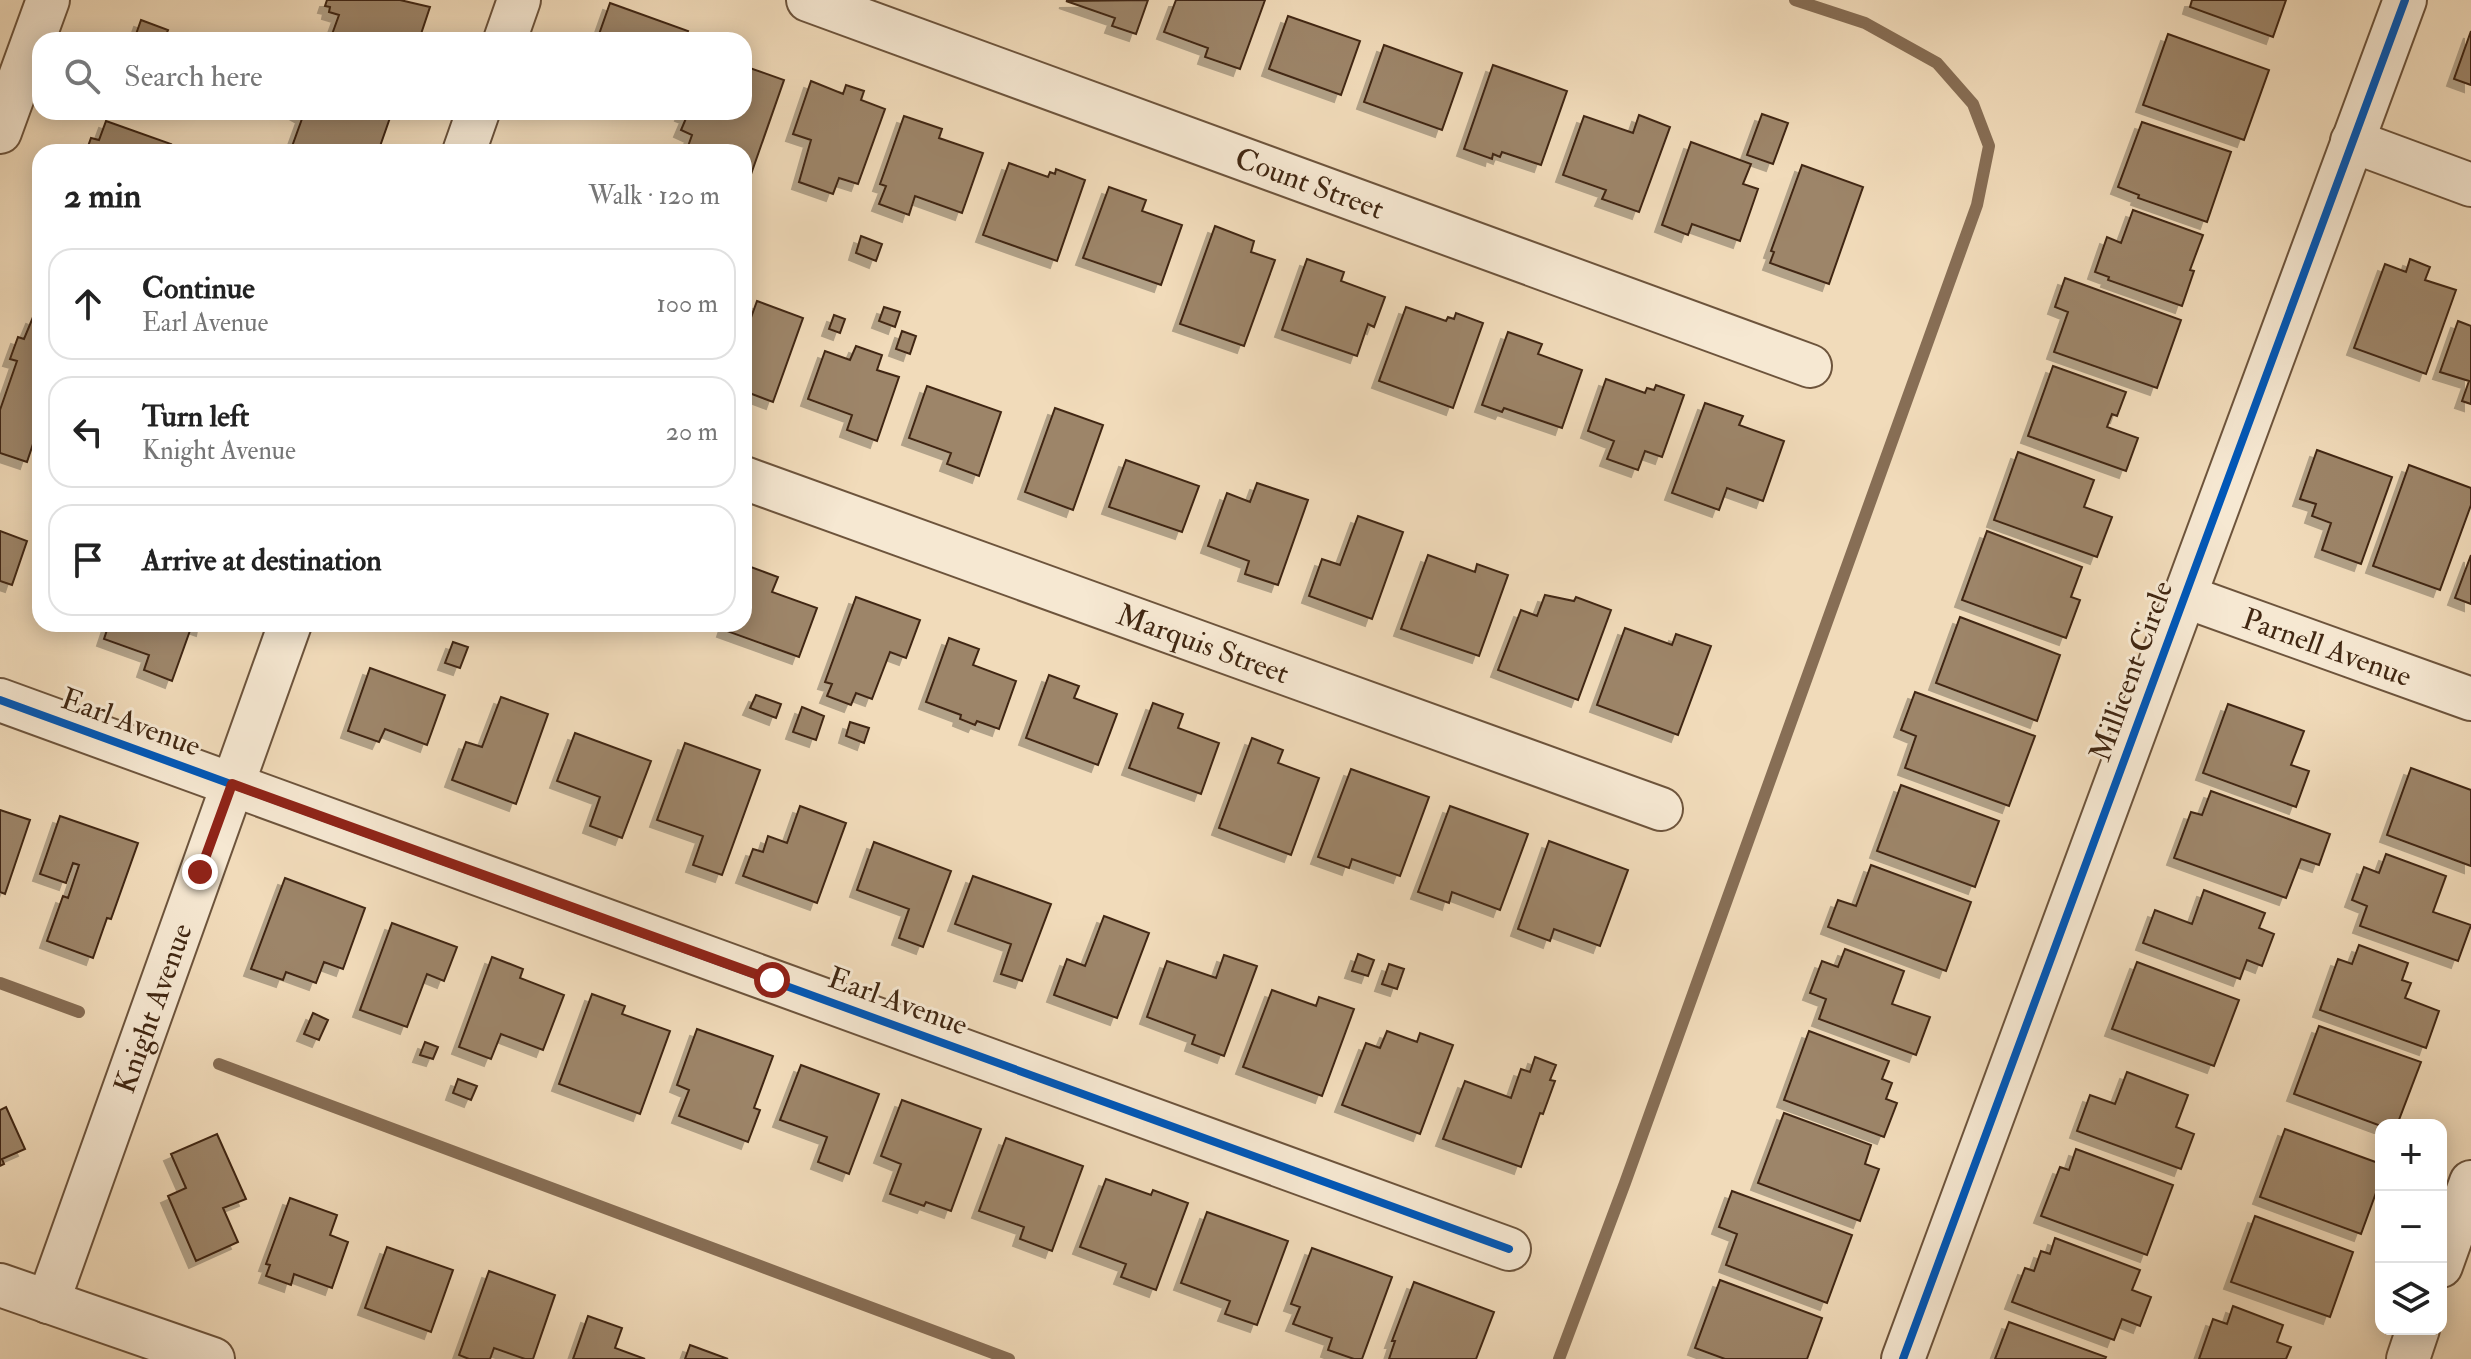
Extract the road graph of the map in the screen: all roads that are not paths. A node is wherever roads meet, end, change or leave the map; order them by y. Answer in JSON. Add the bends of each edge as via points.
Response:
{"nodes":[{"id":1,"x":48,"y":0,"type":"edge"},
{"id":2,"x":519,"y":0,"type":"edge"},
{"id":3,"x":808,"y":0,"type":"edge"},
{"id":4,"x":2405,"y":0,"type":"edge"},
{"id":5,"x":36,"y":32,"type":"edge"},
{"id":6,"x":508,"y":32,"type":"edge"},
{"id":7,"x":32,"y":44,"type":"edge"},
{"id":8,"x":475,"y":120,"type":"edge"},
{"id":9,"x":0,"y":132,"type":"edge"},
{"id":10,"x":2352,"y":141,"type":"junction"},
{"id":11,"x":467,"y":144,"type":"edge"},
{"id":12,"x":2471,"y":185,"type":"edge"},
{"id":13,"x":1810,"y":366,"type":"dead end"},
{"id":14,"x":752,"y":481,"type":"edge"},
{"id":15,"x":2184,"y":596,"type":"junction"},
{"id":16,"x":287,"y":632,"type":"edge"},
{"id":17,"x":2471,"y":699,"type":"edge"},
{"id":18,"x":0,"y":700,"type":"edge"},
{"id":19,"x":232,"y":784,"type":"junction"},
{"id":20,"x":1661,"y":809,"type":"dead end"},
{"id":21,"x":2471,"y":1182,"type":"edge"},
{"id":22,"x":1509,"y":1249,"type":"dead end"},
{"id":23,"x":2442,"y":1263,"type":"edge"},
{"id":24,"x":0,"y":1285,"type":"edge"},
{"id":25,"x":48,"y":1302,"type":"junction"},
{"id":26,"x":2416,"y":1335,"type":"edge"},
{"id":27,"x":213,"y":1359,"type":"edge"},
{"id":28,"x":1903,"y":1359,"type":"edge"},
{"id":29,"x":2408,"y":1359,"type":"edge"}],
"edges":[{"from":1,"to":5,"type":"street"},
{"from":2,"to":6,"type":"street"},
{"from":3,"to":13,"type":"street","name":"Count Street"},
{"from":4,"to":10,"type":"street","name":"Millicent Circle"},
{"from":7,"to":9,"type":"street"},
{"from":8,"to":11,"type":"street"},
{"from":10,"to":12,"type":"street"},
{"from":10,"to":15,"type":"street","name":"Millicent Circle"},
{"from":14,"to":20,"type":"street","name":"Marquis Street"},
{"from":15,"to":17,"type":"street","name":"Parnell Avenue"},
{"from":15,"to":28,"type":"street","name":"Millicent Circle"},
{"from":16,"to":19,"type":"street","name":"Knight Avenue"},
{"from":18,"to":19,"type":"street","name":"Earl Avenue"},
{"from":19,"to":22,"type":"street","name":"Earl Avenue"},
{"from":19,"to":25,"type":"street","name":"Knight Avenue"},
{"from":21,"to":23,"type":"street"},
{"from":24,"to":25,"type":"street"},
{"from":25,"to":27,"type":"street"},
{"from":26,"to":29,"type":"street"}]}
